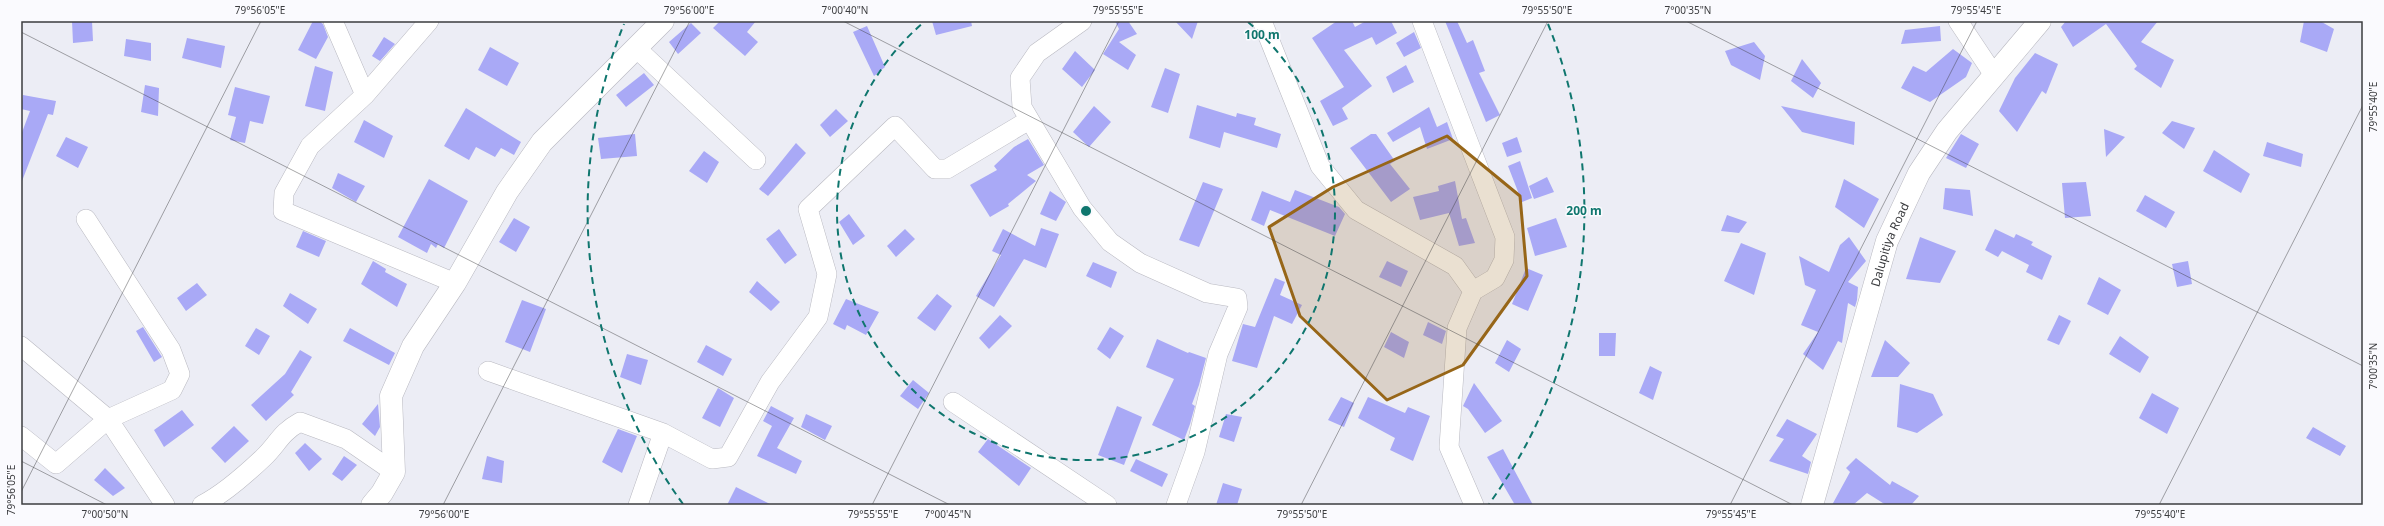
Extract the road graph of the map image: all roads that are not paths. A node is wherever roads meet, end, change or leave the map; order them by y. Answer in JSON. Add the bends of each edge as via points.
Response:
{"nodes":[{"id":1,"x":333,"y":21,"type":"edge"},
{"id":2,"x":428,"y":21,"type":"edge"},
{"id":3,"x":663,"y":21,"type":"edge"},
{"id":4,"x":1082,"y":21,"type":"edge"},
{"id":5,"x":1262,"y":21,"type":"edge"},
{"id":6,"x":1422,"y":21,"type":"edge"},
{"id":7,"x":1958,"y":21,"type":"edge"},
{"id":8,"x":2040,"y":21,"type":"edge"},
{"id":9,"x":636,"y":48,"type":"junction"},
{"id":10,"x":1994,"y":75,"type":"junction"},
{"id":11,"x":365,"y":95,"type":"junction"},
{"id":12,"x":1029,"y":120,"type":"junction"},
{"id":13,"x":756,"y":160,"type":"dead end"},
{"id":14,"x":86,"y":219,"type":"dead end"},
{"id":15,"x":455,"y":283,"type":"junction"},
{"id":16,"x":1473,"y":291,"type":"junction"},
{"id":17,"x":21,"y":346,"type":"edge"},
{"id":18,"x":488,"y":371,"type":"dead end"},
{"id":19,"x":953,"y":402,"type":"dead end"},
{"id":20,"x":108,"y":419,"type":"junction"},
{"id":21,"x":663,"y":433,"type":"junction"},
{"id":22,"x":21,"y":436,"type":"edge"},
{"id":23,"x":394,"y":472,"type":"junction"},
{"id":24,"x":166,"y":505,"type":"edge"},
{"id":25,"x":202,"y":505,"type":"edge"},
{"id":26,"x":372,"y":505,"type":"edge"},
{"id":27,"x":638,"y":505,"type":"edge"},
{"id":28,"x":1107,"y":505,"type":"edge"},
{"id":29,"x":1176,"y":505,"type":"edge"},
{"id":30,"x":1474,"y":505,"type":"edge"},
{"id":31,"x":1812,"y":505,"type":"edge"}],
"edges":[{"from":1,"to":11,"type":"street"},
{"from":2,"to":11,"type":"street"},
{"from":3,"to":9,"type":"street"},
{"from":4,"to":12,"type":"street","via":[[1037,54],[1020,78],[1022,107]]},
{"from":5,"to":16,"type":"street","via":[[1320,166],[1356,210],[1455,266]]},
{"from":6,"to":16,"type":"street","via":[[1505,237],[1504,260],[1495,278]]},
{"from":7,"to":10,"type":"street"},
{"from":8,"to":10,"type":"street","name":"Dalupitiya Road"},
{"from":9,"to":13,"type":"street"},
{"from":9,"to":15,"type":"street","via":[[542,142],[507,192]]},
{"from":10,"to":31,"type":"street","name":"Dalupitiya Road","via":[[1947,131],[1919,173],[1887,241]]},
{"from":11,"to":15,"type":"street","via":[[310,146],[284,194],[283,211]]},
{"from":12,"to":21,"type":"street","via":[[947,169],[934,169],[895,126],[808,210],[827,274],[818,318],[770,382],[728,457],[712,459]]},
{"from":12,"to":29,"type":"street","via":[[1082,208],[1110,242],[1147,266],[1207,293],[1237,298],[1238,307],[1218,354],[1195,452]]},
{"from":14,"to":20,"type":"street","via":[[171,350],[180,374],[172,390]]},
{"from":15,"to":23,"type":"street","via":[[413,346],[391,396]]},
{"from":16,"to":30,"type":"street","via":[[1457,328],[1449,447]]},
{"from":17,"to":20,"type":"street"},
{"from":18,"to":21,"type":"street"},
{"from":19,"to":28,"type":"street"},
{"from":20,"to":22,"type":"street","via":[[56,464]]},
{"from":20,"to":24,"type":"street"},
{"from":21,"to":27,"type":"street"},
{"from":23,"to":25,"type":"street","via":[[346,439],[300,422],[286,430],[264,458],[214,499]]},
{"from":23,"to":26,"type":"street"}]}
